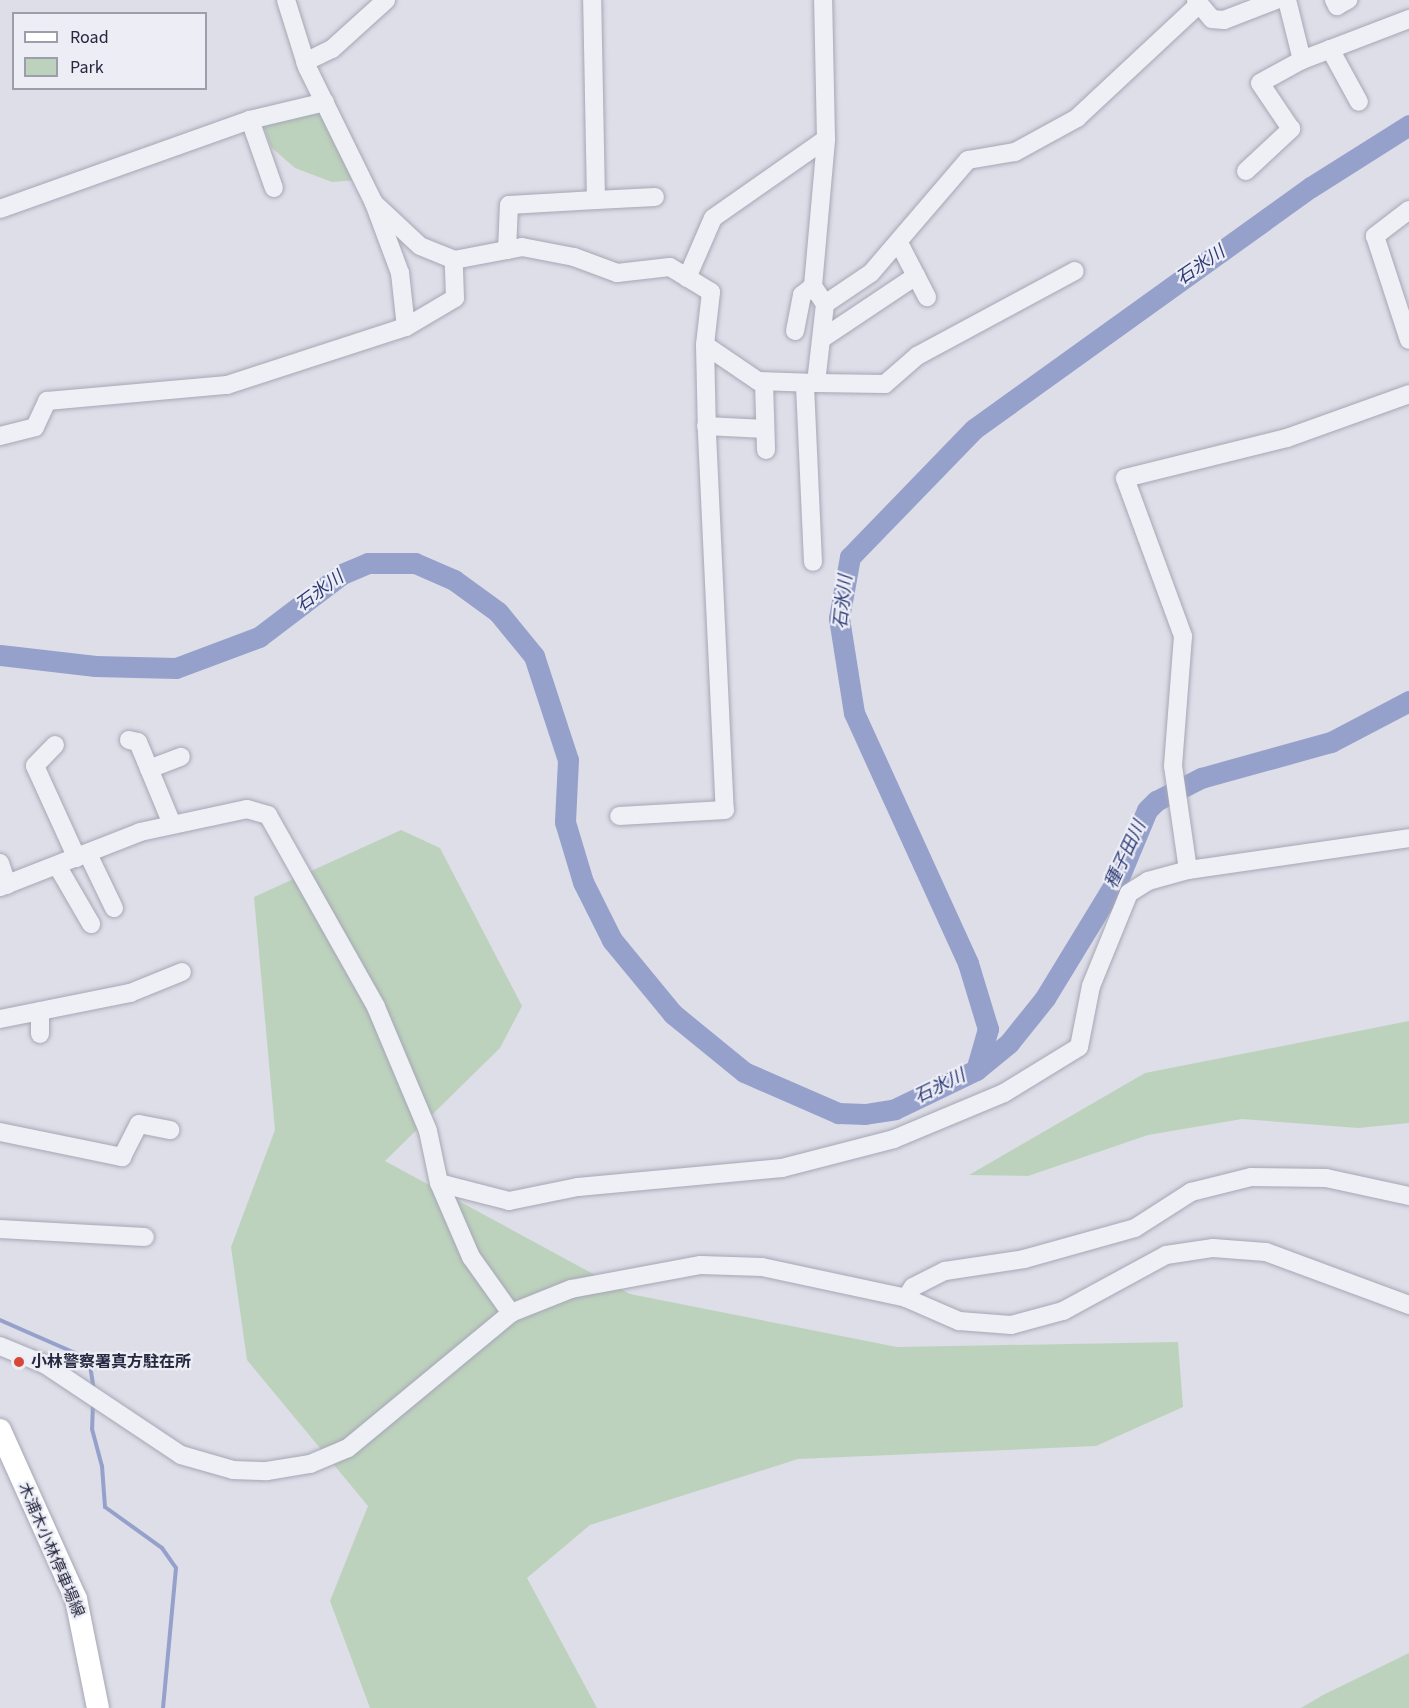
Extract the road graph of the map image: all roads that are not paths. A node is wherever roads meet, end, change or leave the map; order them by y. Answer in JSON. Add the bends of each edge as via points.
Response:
{"nodes":[{"id":1,"x":286,"y":0,"type":"edge"},
{"id":2,"x":386,"y":0,"type":"edge"},
{"id":3,"x":592,"y":0,"type":"edge"},
{"id":4,"x":823,"y":0,"type":"edge"},
{"id":5,"x":1276,"y":0,"type":"edge"},
{"id":6,"x":1287,"y":0,"type":"edge"},
{"id":7,"x":1334,"y":0,"type":"edge"},
{"id":8,"x":1348,"y":0,"type":"edge"},
{"id":9,"x":1197,"y":2,"type":"edge"},
{"id":10,"x":1409,"y":19,"type":"edge"},
{"id":11,"x":1330,"y":50,"type":"junction"},
{"id":12,"x":1302,"y":60,"type":"junction"},
{"id":13,"x":305,"y":62,"type":"junction"},
{"id":14,"x":325,"y":102,"type":"junction"},
{"id":15,"x":1359,"y":102,"type":"dead end"},
{"id":16,"x":250,"y":120,"type":"junction"},
{"id":17,"x":826,"y":139,"type":"junction"},
{"id":18,"x":1246,"y":171,"type":"dead end"},
{"id":19,"x":274,"y":188,"type":"dead end"},
{"id":20,"x":655,"y":197,"type":"dead end"},
{"id":21,"x":596,"y":200,"type":"junction"},
{"id":22,"x":374,"y":203,"type":"junction"},
{"id":23,"x":0,"y":210,"type":"edge"},
{"id":24,"x":1409,"y":210,"type":"edge"},
{"id":25,"x":899,"y":243,"type":"junction"},
{"id":26,"x":507,"y":250,"type":"junction"},
{"id":27,"x":454,"y":260,"type":"junction"},
{"id":28,"x":1075,"y":271,"type":"dead end"},
{"id":29,"x":916,"y":276,"type":"junction"},
{"id":30,"x":687,"y":278,"type":"junction"},
{"id":31,"x":813,"y":286,"type":"junction"},
{"id":32,"x":927,"y":297,"type":"dead end"},
{"id":33,"x":825,"y":304,"type":"junction"},
{"id":34,"x":406,"y":327,"type":"junction"},
{"id":35,"x":795,"y":331,"type":"dead end"},
{"id":36,"x":823,"y":338,"type":"junction"},
{"id":37,"x":1409,"y":340,"type":"edge"},
{"id":38,"x":705,"y":345,"type":"junction"},
{"id":39,"x":765,"y":382,"type":"junction"},
{"id":40,"x":811,"y":385,"type":"junction"},
{"id":41,"x":1409,"y":393,"type":"edge"},
{"id":42,"x":706,"y":426,"type":"junction"},
{"id":43,"x":765,"y":429,"type":"junction"},
{"id":44,"x":0,"y":436,"type":"edge"},
{"id":45,"x":766,"y":450,"type":"dead end"},
{"id":46,"x":813,"y":561,"type":"dead end"},
{"id":47,"x":129,"y":740,"type":"dead end"},
{"id":48,"x":55,"y":745,"type":"dead end"},
{"id":49,"x":181,"y":757,"type":"dead end"},
{"id":50,"x":149,"y":769,"type":"junction"},
{"id":51,"x":619,"y":816,"type":"dead end"},
{"id":52,"x":172,"y":824,"type":"junction"},
{"id":53,"x":1409,"y":838,"type":"edge"},
{"id":54,"x":83,"y":856,"type":"junction"},
{"id":55,"x":0,"y":863,"type":"edge"},
{"id":56,"x":58,"y":867,"type":"junction"},
{"id":57,"x":1188,"y":870,"type":"junction"},
{"id":58,"x":4,"y":886,"type":"edge"},
{"id":59,"x":114,"y":908,"type":"dead end"},
{"id":60,"x":91,"y":924,"type":"dead end"},
{"id":61,"x":182,"y":972,"type":"dead end"},
{"id":62,"x":40,"y":1011,"type":"junction"},
{"id":63,"x":0,"y":1019,"type":"edge"},
{"id":64,"x":40,"y":1034,"type":"dead end"},
{"id":65,"x":170,"y":1130,"type":"dead end"},
{"id":66,"x":0,"y":1132,"type":"edge"},
{"id":67,"x":439,"y":1183,"type":"junction"},
{"id":68,"x":1409,"y":1196,"type":"edge"},
{"id":69,"x":0,"y":1229,"type":"edge"},
{"id":70,"x":145,"y":1237,"type":"dead end"},
{"id":71,"x":906,"y":1298,"type":"junction"},
{"id":72,"x":1409,"y":1305,"type":"edge"},
{"id":73,"x":511,"y":1313,"type":"junction"},
{"id":74,"x":0,"y":1346,"type":"edge"},
{"id":75,"x":0,"y":1430,"type":"edge"},
{"id":76,"x":5,"y":1461,"type":"edge"},
{"id":77,"x":98,"y":1708,"type":"edge"}],
"edges":[{"from":1,"to":13,"type":"street"},
{"from":2,"to":13,"type":"street","via":[[332,49]]},
{"from":3,"to":21,"type":"street"},
{"from":4,"to":17,"type":"street"},
{"from":5,"to":9,"type":"street","via":[[1224,20],[1212,19]]},
{"from":6,"to":12,"type":"street"},
{"from":7,"to":8,"type":"street","via":[[1337,6]]},
{"from":9,"to":25,"type":"street","via":[[1077,118],[1015,152],[968,160]]},
{"from":10,"to":11,"type":"street"},
{"from":11,"to":12,"type":"street"},
{"from":11,"to":15,"type":"street"},
{"from":12,"to":18,"type":"street","via":[[1260,82],[1291,129]]},
{"from":13,"to":14,"type":"street"},
{"from":14,"to":16,"type":"street"},
{"from":14,"to":22,"type":"street"},
{"from":16,"to":19,"type":"street"},
{"from":16,"to":23,"type":"street"},
{"from":17,"to":30,"type":"street","via":[[713,218]]},
{"from":17,"to":31,"type":"street"},
{"from":20,"to":21,"type":"street"},
{"from":21,"to":26,"type":"street","via":[[509,205]]},
{"from":22,"to":27,"type":"street","via":[[420,246]]},
{"from":22,"to":34,"type":"street","via":[[400,273]]},
{"from":24,"to":37,"type":"street","via":[[1375,236]]},
{"from":25,"to":29,"type":"street"},
{"from":25,"to":33,"type":"street","via":[[871,273]]},
{"from":26,"to":27,"type":"street"},
{"from":26,"to":30,"type":"street","via":[[522,247],[574,256],[617,273],[659,264]]},
{"from":27,"to":34,"type":"street","via":[[455,298]]},
{"from":28,"to":40,"type":"street","via":[[918,356],[885,384]]},
{"from":29,"to":32,"type":"street"},
{"from":29,"to":36,"type":"street"},
{"from":30,"to":38,"type":"street","via":[[711,292]]},
{"from":31,"to":33,"type":"street"},
{"from":31,"to":35,"type":"street","via":[[802,295]]},
{"from":33,"to":36,"type":"street"},
{"from":34,"to":44,"type":"street","via":[[227,385],[47,401],[35,427]]},
{"from":36,"to":40,"type":"street"},
{"from":38,"to":39,"type":"street"},
{"from":38,"to":42,"type":"street"},
{"from":39,"to":40,"type":"street"},
{"from":39,"to":43,"type":"street"},
{"from":40,"to":46,"type":"street"},
{"from":41,"to":57,"type":"street","via":[[1287,438],[1125,477],[1183,636],[1173,766]]},
{"from":42,"to":43,"type":"street"},
{"from":42,"to":51,"type":"street","via":[[725,810]]},
{"from":43,"to":45,"type":"street"},
{"from":47,"to":50,"type":"street","via":[[138,742]]},
{"from":48,"to":54,"type":"street","via":[[35,766]]},
{"from":49,"to":50,"type":"street"},
{"from":50,"to":52,"type":"street"},
{"from":52,"to":54,"type":"street"},
{"from":52,"to":67,"type":"street","via":[[247,809],[268,815],[376,1007],[428,1131]]},
{"from":53,"to":57,"type":"street"},
{"from":54,"to":56,"type":"street"},
{"from":54,"to":59,"type":"street"},
{"from":55,"to":58,"type":"street"},
{"from":56,"to":58,"type":"street"},
{"from":56,"to":60,"type":"street"},
{"from":57,"to":67,"type":"street","via":[[1148,881],[1129,893],[1091,986],[1079,1047],[1004,1093],[894,1139],[782,1168],[578,1187],[509,1201]]},
{"from":61,"to":62,"type":"street","via":[[130,993]]},
{"from":62,"to":63,"type":"street"},
{"from":62,"to":64,"type":"street"},
{"from":65,"to":66,"type":"street","via":[[139,1124],[122,1157]]},
{"from":67,"to":73,"type":"street","via":[[471,1257]]},
{"from":68,"to":71,"type":"street","via":[[1326,1178],[1240,1180],[1191,1192],[1135,1227],[1024,1259],[945,1271],[913,1287]]},
{"from":69,"to":70,"type":"street"},
{"from":71,"to":72,"type":"street","via":[[959,1321],[1011,1325],[1062,1311],[1166,1255],[1213,1248],[1266,1252]]},
{"from":71,"to":73,"type":"street","via":[[762,1267],[701,1265],[571,1289]]},
{"from":73,"to":74,"type":"street","via":[[348,1448],[310,1464],[267,1471],[233,1470],[181,1455],[46,1365]]},
{"from":75,"to":76,"type":"main road","name":"木浦木小林停車場線"},
{"from":76,"to":77,"type":"main road","name":"木浦木小林停車場線","via":[[75,1599]]}]}
